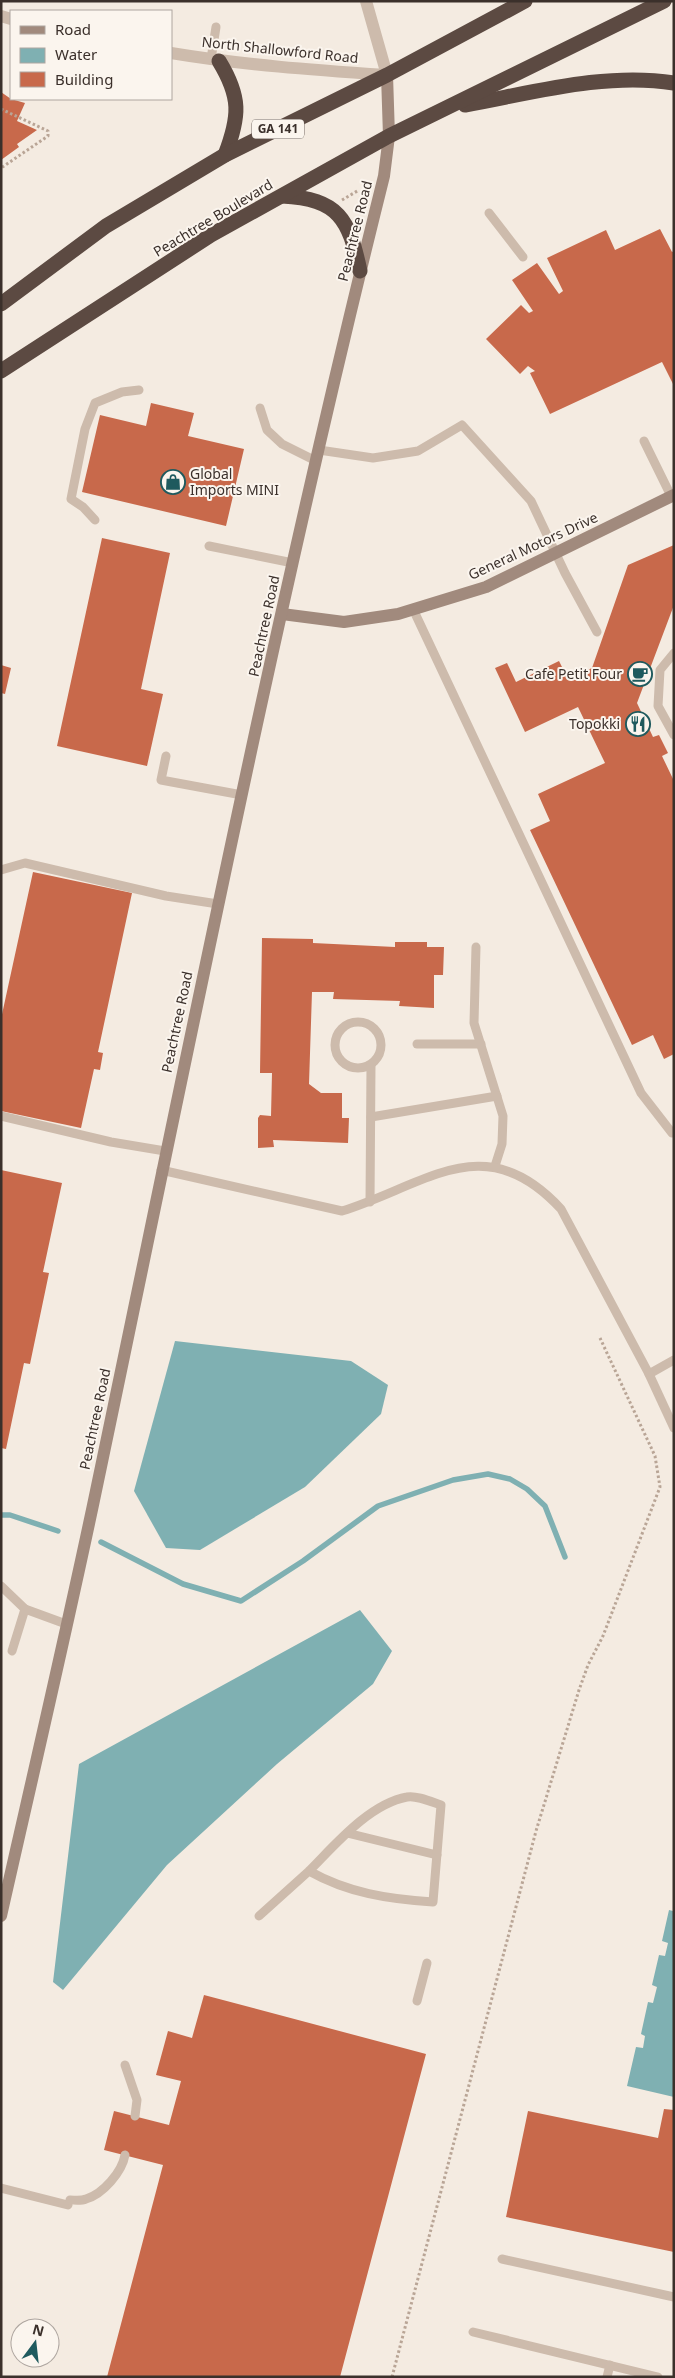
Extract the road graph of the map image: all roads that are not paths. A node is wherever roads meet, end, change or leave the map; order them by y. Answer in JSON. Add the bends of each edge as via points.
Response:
{"nodes":[{"id":1,"x":366,"y":1,"type":"edge"},
{"id":2,"x":525,"y":1,"type":"edge"},
{"id":3,"x":664,"y":1,"type":"edge"},
{"id":4,"x":216,"y":27,"type":"dead end"},
{"id":5,"x":172,"y":53,"type":"edge"},
{"id":6,"x":215,"y":60,"type":"junction"},
{"id":7,"x":387,"y":75,"type":"junction"},
{"id":8,"x":674,"y":83,"type":"edge"},
{"id":9,"x":449,"y":108,"type":"junction"},
{"id":10,"x":389,"y":136,"type":"junction"},
{"id":11,"x":225,"y":155,"type":"junction"},
{"id":12,"x":282,"y":196,"type":"junction"},
{"id":13,"x":489,"y":213,"type":"dead end"},
{"id":14,"x":523,"y":257,"type":"dead end"},
{"id":15,"x":360,"y":271,"type":"junction"},
{"id":16,"x":1,"y":304,"type":"edge"},
{"id":17,"x":1,"y":371,"type":"edge"},
{"id":18,"x":139,"y":390,"type":"dead end"},
{"id":19,"x":260,"y":408,"type":"dead end"},
{"id":20,"x":644,"y":441,"type":"dead end"},
{"id":21,"x":318,"y":456,"type":"junction"},
{"id":22,"x":672,"y":495,"type":"edge"},
{"id":23,"x":95,"y":520,"type":"dead end"},
{"id":24,"x":209,"y":546,"type":"dead end"},
{"id":25,"x":555,"y":551,"type":"junction"},
{"id":26,"x":293,"y":563,"type":"junction"},
{"id":27,"x":412,"y":609,"type":"junction"},
{"id":28,"x":282,"y":614,"type":"junction"},
{"id":29,"x":597,"y":632,"type":"dead end"},
{"id":30,"x":674,"y":653,"type":"edge"},
{"id":31,"x":674,"y":735,"type":"edge"},
{"id":32,"x":166,"y":756,"type":"dead end"},
{"id":33,"x":242,"y":795,"type":"junction"},
{"id":34,"x":1,"y":870,"type":"edge"},
{"id":35,"x":218,"y":904,"type":"junction"},
{"id":36,"x":476,"y":947,"type":"dead end"},
{"id":37,"x":417,"y":1044,"type":"dead end"},
{"id":38,"x":481,"y":1044,"type":"junction"},
{"id":39,"x":371,"y":1065,"type":"junction"},
{"id":40,"x":497,"y":1096,"type":"junction"},
{"id":41,"x":1,"y":1116,"type":"edge"},
{"id":42,"x":371,"y":1117,"type":"junction"},
{"id":43,"x":672,"y":1133,"type":"dead end"},
{"id":44,"x":165,"y":1151,"type":"junction"},
{"id":45,"x":495,"y":1166,"type":"junction"},
{"id":46,"x":161,"y":1170,"type":"junction"},
{"id":47,"x":370,"y":1202,"type":"junction"},
{"id":48,"x":674,"y":1360,"type":"edge"},
{"id":49,"x":649,"y":1374,"type":"junction"},
{"id":50,"x":674,"y":1428,"type":"edge"},
{"id":51,"x":1,"y":1586,"type":"edge"},
{"id":52,"x":25,"y":1609,"type":"junction"},
{"id":53,"x":66,"y":1624,"type":"junction"},
{"id":54,"x":12,"y":1651,"type":"dead end"},
{"id":55,"x":346,"y":1833,"type":"junction"},
{"id":56,"x":437,"y":1855,"type":"junction"},
{"id":57,"x":308,"y":1871,"type":"junction"},
{"id":58,"x":1,"y":1916,"type":"edge"},
{"id":59,"x":259,"y":1916,"type":"dead end"},
{"id":60,"x":427,"y":1963,"type":"dead end"},
{"id":61,"x":417,"y":2001,"type":"dead end"},
{"id":62,"x":125,"y":2065,"type":"dead end"},
{"id":63,"x":135,"y":2116,"type":"dead end"},
{"id":64,"x":125,"y":2155,"type":"dead end"},
{"id":65,"x":1,"y":2188,"type":"edge"},
{"id":66,"x":502,"y":2259,"type":"dead end"},
{"id":67,"x":674,"y":2297,"type":"edge"},
{"id":68,"x":473,"y":2332,"type":"dead end"},
{"id":69,"x":610,"y":2365,"type":"junction"},
{"id":70,"x":607,"y":2377,"type":"edge"},
{"id":71,"x":658,"y":2377,"type":"edge"}],
"edges":[{"from":1,"to":7,"type":"street"},
{"from":2,"to":7,"type":"highway","number":"GA 141"},
{"from":3,"to":9,"type":"highway"},
{"from":4,"to":6,"type":"lane"},
{"from":5,"to":6,"type":"street","name":"North Shallowford Road"},
{"from":6,"to":7,"type":"street","name":"North Shallowford Road"},
{"from":6,"to":11,"type":"highway","via":[[231,81],[237,100],[234,131]]},
{"from":7,"to":10,"type":"street","name":"Peachtree Road"},
{"from":7,"to":11,"type":"highway","number":"GA 141"},
{"from":8,"to":9,"type":"highway","via":[[627,80]]},
{"from":9,"to":10,"type":"highway","name":"Peachtree Boulevard"},
{"from":10,"to":12,"type":"highway","name":"Peachtree Boulevard"},
{"from":10,"to":15,"type":"street","name":"Peachtree Road","via":[[384,176]]},
{"from":11,"to":16,"type":"highway","number":"GA 141","via":[[106,226]]},
{"from":12,"to":15,"type":"highway","via":[[311,200],[331,208],[350,230]]},
{"from":12,"to":17,"type":"highway","name":"Peachtree Boulevard","via":[[211,236]]},
{"from":13,"to":14,"type":"lane"},
{"from":15,"to":21,"type":"street","name":"Peachtree Road"},
{"from":18,"to":23,"type":"lane","via":[[122,392],[95,403],[84,429],[71,500],[84,507]]},
{"from":19,"to":21,"type":"lane","via":[[267,430],[282,444]]},
{"from":20,"to":22,"type":"lane"},
{"from":21,"to":25,"type":"lane","via":[[373,458],[418,451],[462,426],[531,501]]},
{"from":21,"to":26,"type":"street","name":"Peachtree Road"},
{"from":22,"to":25,"type":"street","name":"General Motors Drive"},
{"from":24,"to":26,"type":"lane"},
{"from":25,"to":27,"type":"street","name":"General Motors Drive","via":[[486,587]]},
{"from":25,"to":29,"type":"lane"},
{"from":26,"to":28,"type":"street","name":"Peachtree Road"},
{"from":27,"to":28,"type":"street","name":"General Motors Drive","via":[[344,622]]},
{"from":27,"to":43,"type":"lane","via":[[641,1093]]},
{"from":28,"to":33,"type":"street","name":"Peachtree Road"},
{"from":30,"to":31,"type":"lane","via":[[660,670],[658,706]]},
{"from":32,"to":33,"type":"lane","via":[[161,780]]},
{"from":33,"to":35,"type":"street","name":"Peachtree Road"},
{"from":34,"to":35,"type":"lane","via":[[25,863],[166,896]]},
{"from":35,"to":44,"type":"street","name":"Peachtree Road"},
{"from":36,"to":38,"type":"lane","via":[[474,1023]]},
{"from":37,"to":38,"type":"lane"},
{"from":38,"to":40,"type":"lane"},
{"from":39,"to":39,"type":"lane","via":[[380,1053],[378,1032],[366,1024],[350,1024],[336,1041],[338,1056],[349,1066]]},
{"from":39,"to":42,"type":"lane"},
{"from":40,"to":42,"type":"lane"},
{"from":40,"to":45,"type":"lane","via":[[503,1116],[502,1144]]},
{"from":41,"to":44,"type":"lane"},
{"from":42,"to":47,"type":"lane"},
{"from":44,"to":46,"type":"street","name":"Peachtree Road"},
{"from":45,"to":47,"type":"lane","via":[[441,1171]]},
{"from":45,"to":49,"type":"lane","via":[[517,1174],[544,1191],[561,1209]]},
{"from":46,"to":47,"type":"lane","via":[[342,1211]]},
{"from":46,"to":53,"type":"street","name":"Peachtree Road"},
{"from":48,"to":49,"type":"lane"},
{"from":49,"to":50,"type":"lane"},
{"from":51,"to":52,"type":"lane"},
{"from":52,"to":53,"type":"lane"},
{"from":52,"to":54,"type":"lane"},
{"from":53,"to":58,"type":"street","name":"Peachtree Road"},
{"from":55,"to":56,"type":"lane"},
{"from":55,"to":56,"type":"lane","via":[[382,1806],[409,1796],[441,1805]]},
{"from":55,"to":57,"type":"lane"},
{"from":56,"to":57,"type":"lane","via":[[432,1902],[389,1900],[329,1883]]},
{"from":57,"to":59,"type":"lane"},
{"from":60,"to":61,"type":"lane"},
{"from":62,"to":63,"type":"lane","via":[[136,2100]]},
{"from":64,"to":65,"type":"lane","via":[[110,2183],[87,2199],[69,2203]]},
{"from":66,"to":67,"type":"lane"},
{"from":68,"to":69,"type":"lane"},
{"from":69,"to":70,"type":"lane"},
{"from":69,"to":71,"type":"lane"}]}
